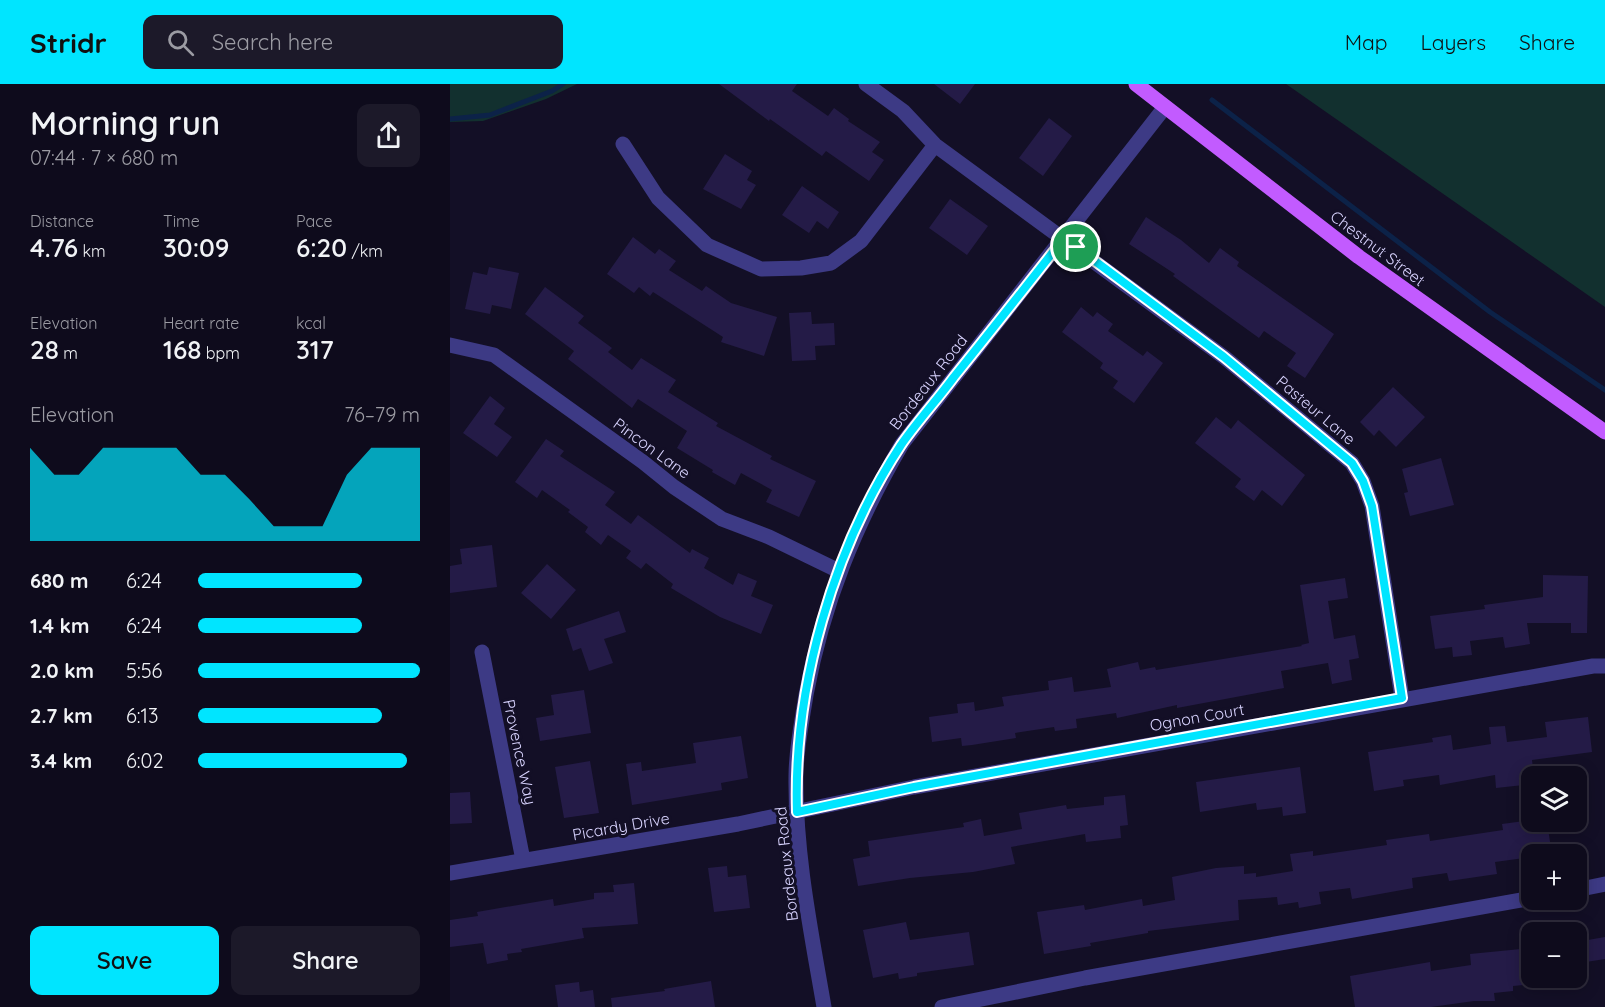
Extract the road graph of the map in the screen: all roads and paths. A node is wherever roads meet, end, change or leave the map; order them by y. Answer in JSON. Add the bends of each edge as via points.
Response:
{"nodes":[{"id":1,"x":866,"y":84,"type":"edge"},
{"id":2,"x":1136,"y":84,"type":"edge"},
{"id":3,"x":1165,"y":107,"type":"junction"},
{"id":4,"x":623,"y":144,"type":"dead end"},
{"id":5,"x":935,"y":145,"type":"junction"},
{"id":6,"x":1064,"y":238,"type":"junction"},
{"id":7,"x":450,"y":345,"type":"edge"},
{"id":8,"x":1605,"y":432,"type":"edge"},
{"id":9,"x":839,"y":571,"type":"junction"},
{"id":10,"x":482,"y":652,"type":"dead end"},
{"id":11,"x":1605,"y":666,"type":"edge"},
{"id":12,"x":1402,"y":698,"type":"junction"},
{"id":13,"x":797,"y":812,"type":"junction"},
{"id":14,"x":523,"y":860,"type":"junction"},
{"id":15,"x":450,"y":873,"type":"edge"},
{"id":16,"x":1605,"y":884,"type":"edge"},
{"id":17,"x":1587,"y":888,"type":"edge"},
{"id":18,"x":1521,"y":900,"type":"edge"},
{"id":19,"x":824,"y":1007,"type":"edge"},
{"id":20,"x":942,"y":1007,"type":"edge"}],
"edges":[{"from":1,"to":5,"type":"street","name":"Pasteur Lane","via":[[903,111]]},
{"from":2,"to":3,"type":"main road","name":"Chestnut Street"},
{"from":3,"to":6,"type":"street","name":"Bordeaux Road"},
{"from":3,"to":8,"type":"main road","name":"Chestnut Street","via":[[1359,257]]},
{"from":4,"to":5,"type":"street","via":[[658,198],[707,245],[761,269],[831,263],[861,241]]},
{"from":5,"to":6,"type":"street","name":"Pasteur Lane"},
{"from":6,"to":9,"type":"street","name":"Bordeaux Road","via":[[902,444],[872,497]]},
{"from":6,"to":12,"type":"street","name":"Pasteur Lane","via":[[1224,357],[1352,463],[1372,506]]},
{"from":7,"to":9,"type":"street","name":"Pincon Lane","via":[[494,354],[722,519]]},
{"from":9,"to":13,"type":"street","name":"Bordeaux Road","via":[[815,654],[801,727]]},
{"from":10,"to":14,"type":"street","name":"Provence Way"},
{"from":11,"to":12,"type":"street","name":"Ognon Court"},
{"from":12,"to":13,"type":"street","name":"Ognon Court"},
{"from":13,"to":14,"type":"street","name":"Picardy Drive"},
{"from":13,"to":19,"type":"street","name":"Bordeaux Road","via":[[804,886]]},
{"from":14,"to":15,"type":"street","name":"Picardy Drive"},
{"from":16,"to":17,"type":"street"},
{"from":18,"to":20,"type":"street"}]}
